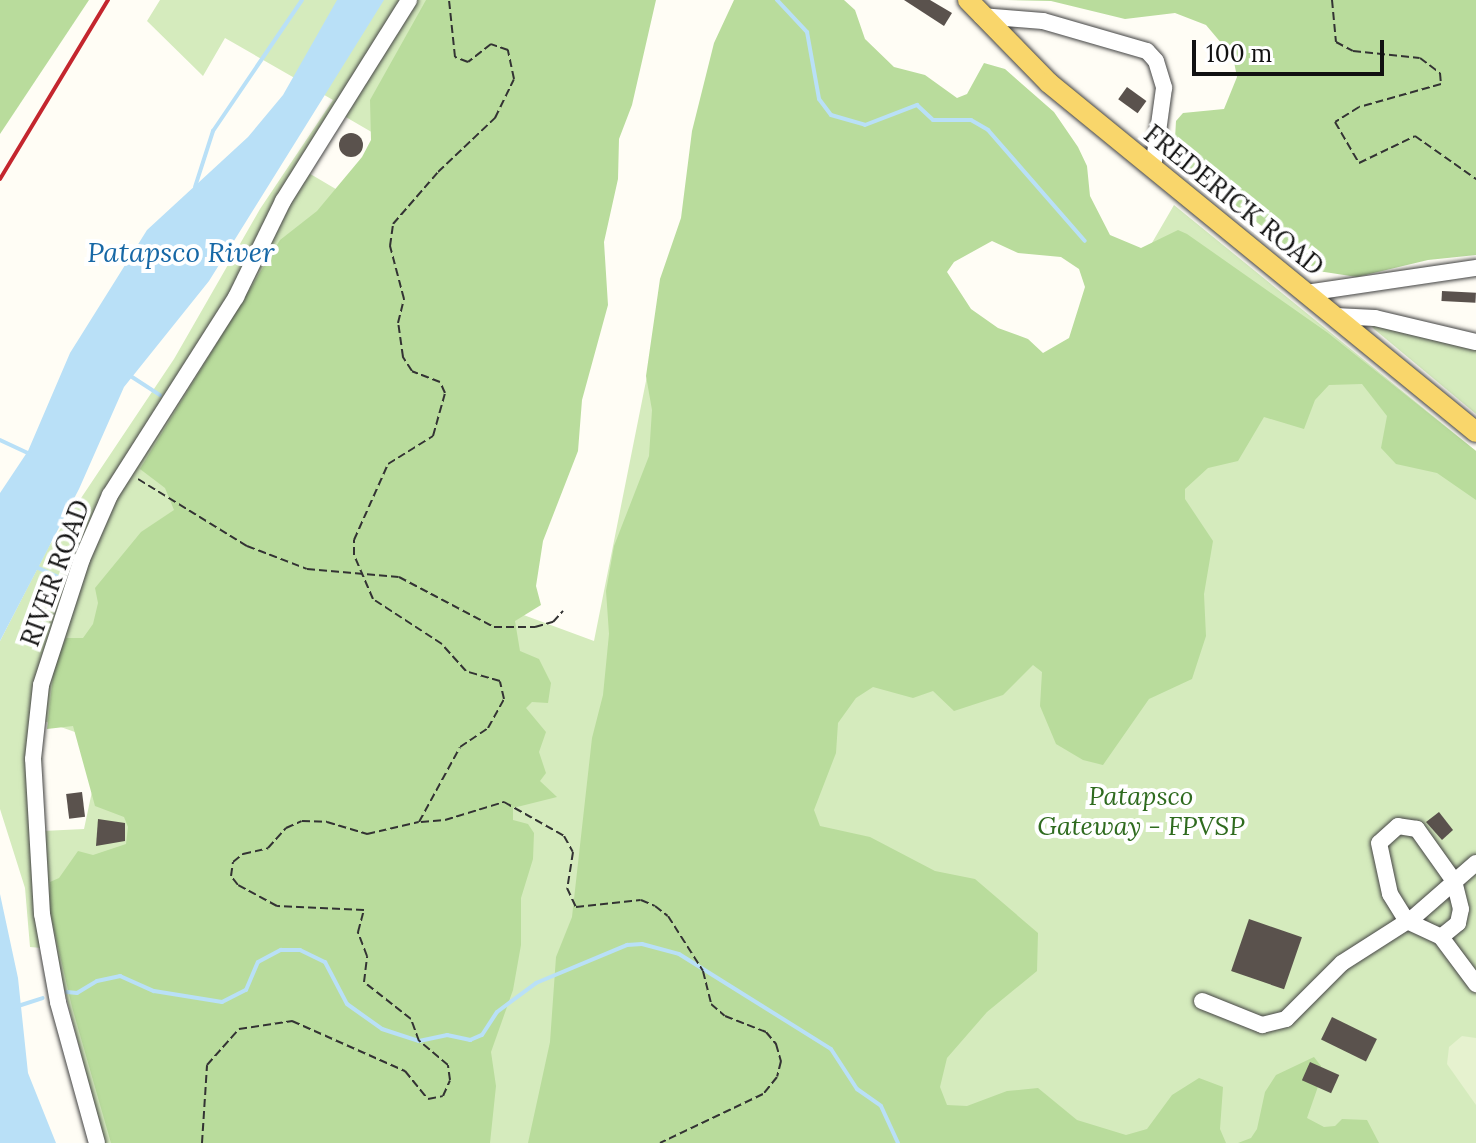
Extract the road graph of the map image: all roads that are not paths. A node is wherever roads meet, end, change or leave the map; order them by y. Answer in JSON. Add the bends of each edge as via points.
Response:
{"nodes":[{"id":1,"x":409,"y":0,"type":"edge"},
{"id":2,"x":975,"y":8,"type":"edge"},
{"id":3,"x":1153,"y":168,"type":"junction"},
{"id":4,"x":1476,"y":268,"type":"edge"},
{"id":5,"x":1306,"y":293,"type":"junction"},
{"id":6,"x":1335,"y":316,"type":"junction"},
{"id":7,"x":1476,"y":342,"type":"edge"},
{"id":8,"x":1476,"y":432,"type":"edge"},
{"id":9,"x":1476,"y":863,"type":"edge"},
{"id":10,"x":1454,"y":881,"type":"junction"},
{"id":11,"x":1407,"y":921,"type":"junction"},
{"id":12,"x":1441,"y":937,"type":"junction"},
{"id":13,"x":1476,"y":984,"type":"edge"},
{"id":14,"x":1202,"y":1001,"type":"dead end"},
{"id":15,"x":97,"y":1143,"type":"edge"}],
"edges":[{"from":1,"to":15,"type":"street","name":"RIVER ROAD","via":[[277,211],[220,323],[96,523],[48,658],[33,759],[48,954]]},
{"from":2,"to":3,"type":"main road","name":"FREDERICK ROAD","via":[[1049,83]]},
{"from":2,"to":3,"type":"street","via":[[1147,51],[1156,61],[1164,88]]},
{"from":3,"to":5,"type":"main road","name":"FREDERICK ROAD"},
{"from":4,"to":5,"type":"street"},
{"from":5,"to":6,"type":"main road","name":"FREDERICK ROAD"},
{"from":6,"to":7,"type":"street","via":[[1375,318]]},
{"from":6,"to":8,"type":"main road","name":"FREDERICK ROAD"},
{"from":9,"to":10,"type":"street"},
{"from":10,"to":11,"type":"street"},
{"from":10,"to":11,"type":"street","via":[[1417,829],[1398,826],[1387,833],[1379,843],[1390,894]]},
{"from":10,"to":12,"type":"street","via":[[1461,909],[1458,923]]},
{"from":11,"to":12,"type":"street"},
{"from":11,"to":14,"type":"street","via":[[1342,963],[1286,1019],[1262,1025]]},
{"from":12,"to":13,"type":"street"}]}
